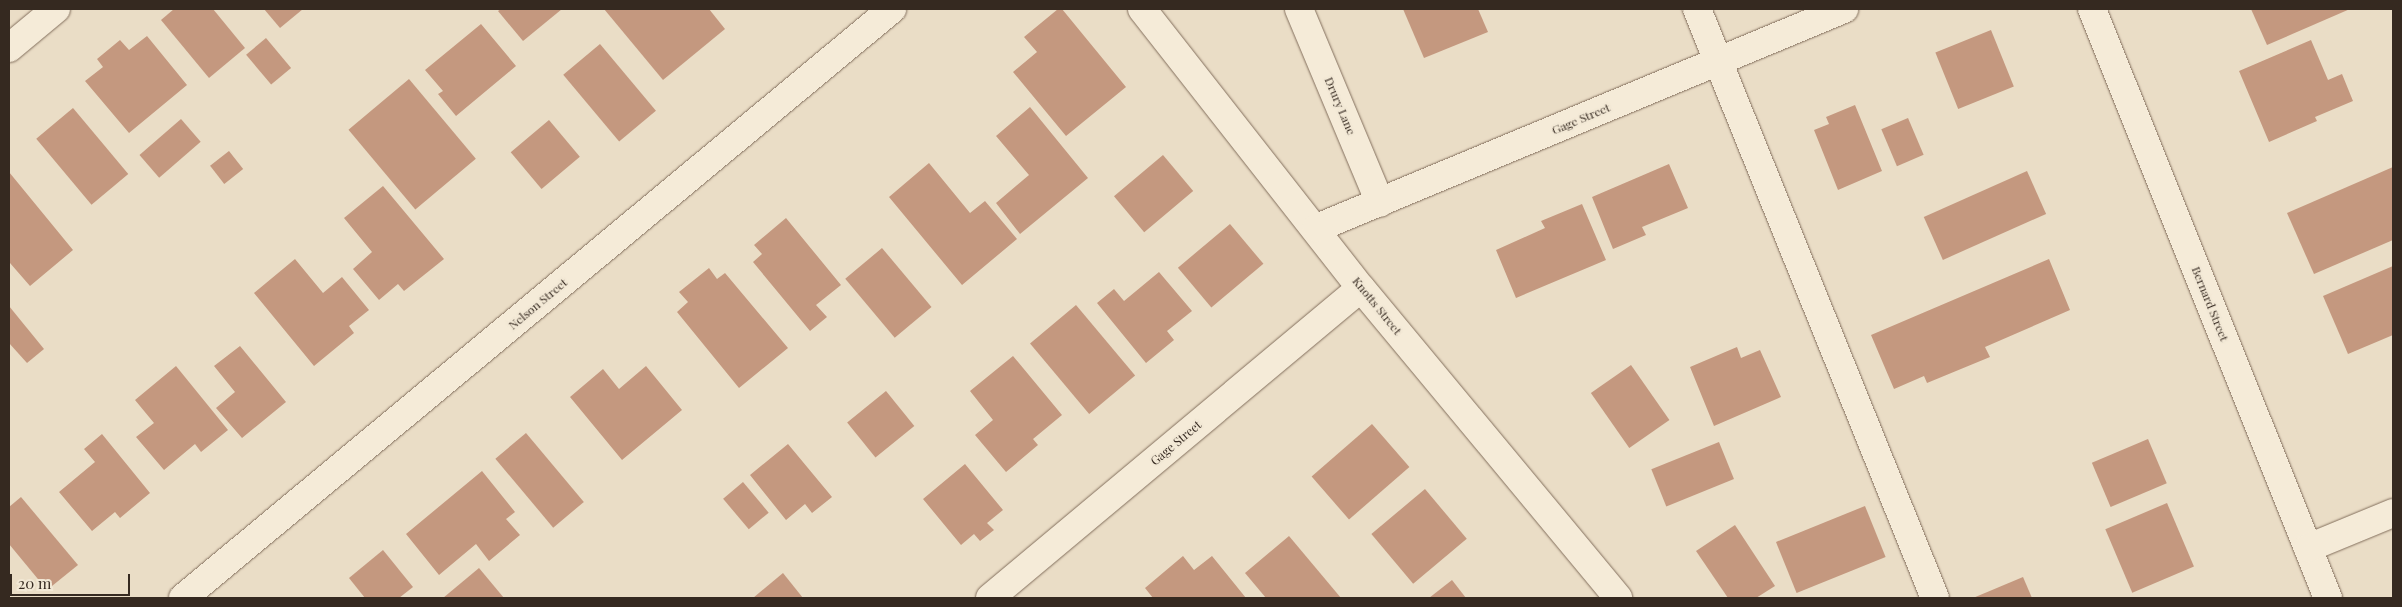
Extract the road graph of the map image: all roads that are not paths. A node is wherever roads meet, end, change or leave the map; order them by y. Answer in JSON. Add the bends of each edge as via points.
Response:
{"nodes":[{"id":1,"x":56,"y":9,"type":"edge"},
{"id":2,"x":892,"y":9,"type":"edge"},
{"id":3,"x":1142,"y":9,"type":"edge"},
{"id":4,"x":1299,"y":9,"type":"edge"},
{"id":5,"x":1696,"y":9,"type":"edge"},
{"id":6,"x":1844,"y":9,"type":"edge"},
{"id":7,"x":2092,"y":9,"type":"edge"},
{"id":8,"x":9,"y":48,"type":"edge"},
{"id":9,"x":1718,"y":62,"type":"junction"},
{"id":10,"x":1380,"y":203,"type":"junction"},
{"id":11,"x":1317,"y":228,"type":"junction"},
{"id":12,"x":1361,"y":288,"type":"junction"},
{"id":13,"x":2393,"y":513,"type":"edge"},
{"id":14,"x":2308,"y":548,"type":"junction"},
{"id":15,"x":183,"y":598,"type":"edge"},
{"id":16,"x":990,"y":598,"type":"edge"},
{"id":17,"x":1618,"y":598,"type":"edge"},
{"id":18,"x":1935,"y":598,"type":"edge"},
{"id":19,"x":2328,"y":598,"type":"edge"}],
"edges":[{"from":1,"to":8,"type":"street"},
{"from":2,"to":15,"type":"street","name":"Nelson Street"},
{"from":3,"to":11,"type":"street","name":"Knotts Street"},
{"from":4,"to":10,"type":"street","name":"Drury Lane"},
{"from":5,"to":9,"type":"street"},
{"from":6,"to":9,"type":"street","name":"Gage Street"},
{"from":7,"to":14,"type":"street","name":"Bernard Street"},
{"from":9,"to":10,"type":"street","name":"Gage Street"},
{"from":9,"to":18,"type":"street"},
{"from":10,"to":11,"type":"street","name":"Gage Street"},
{"from":11,"to":12,"type":"street","name":"Knotts Street"},
{"from":12,"to":16,"type":"street","name":"Gage Street"},
{"from":12,"to":17,"type":"street","name":"Knotts Street"},
{"from":13,"to":14,"type":"street"},
{"from":14,"to":19,"type":"street","name":"Bernard Street"}]}
